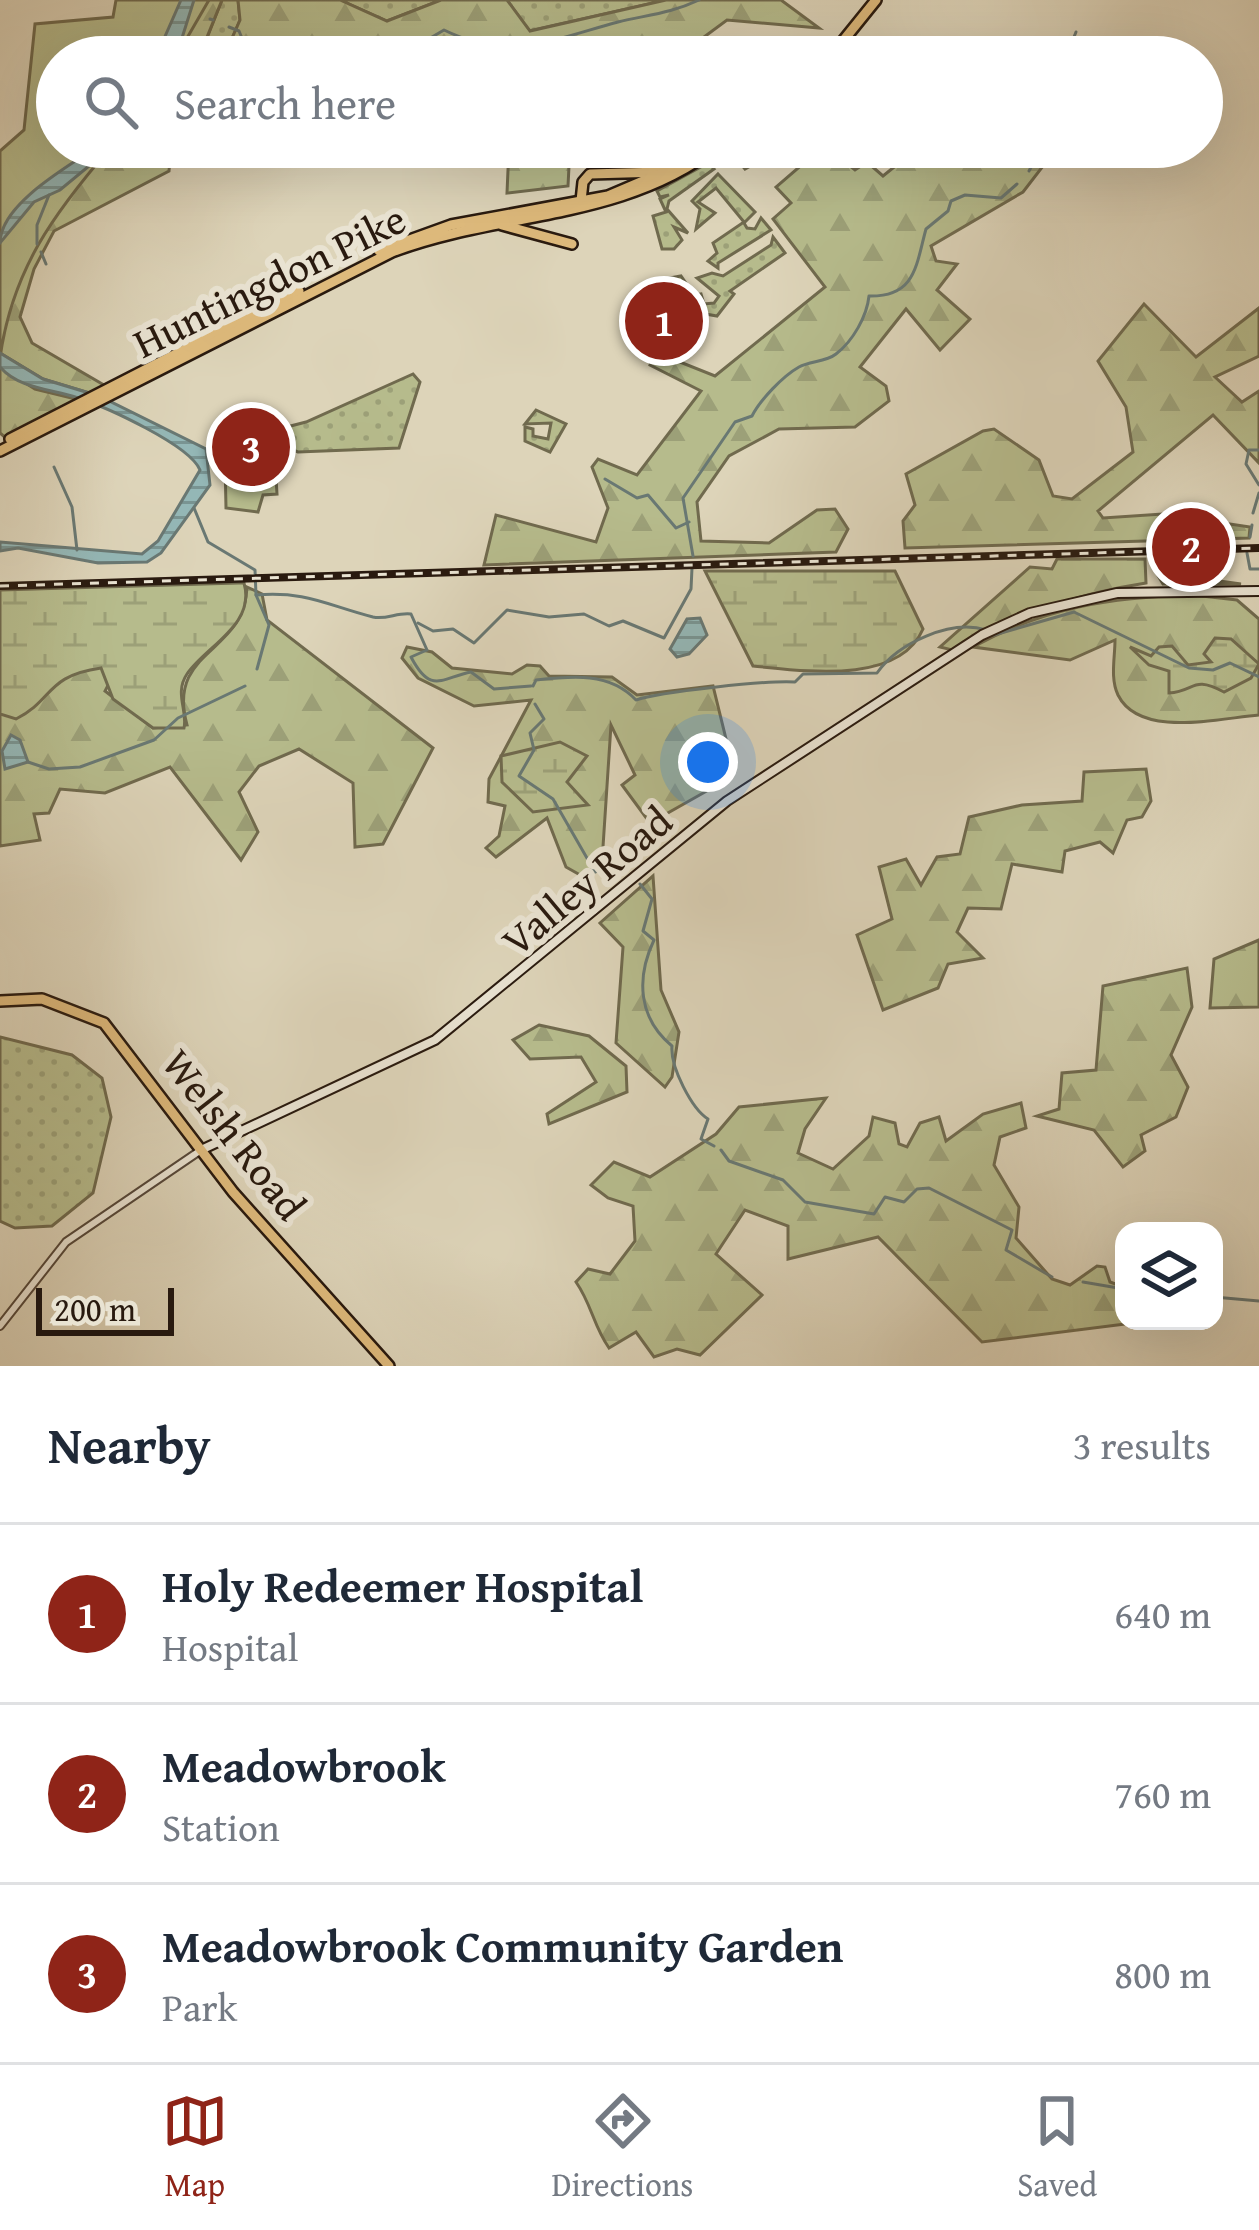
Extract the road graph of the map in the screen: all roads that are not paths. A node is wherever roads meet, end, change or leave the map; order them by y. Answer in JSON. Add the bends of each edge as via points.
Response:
{"nodes":[{"id":1,"x":876,"y":0,"type":"edge"},
{"id":2,"x":847,"y":36,"type":"edge"},
{"id":3,"x":669,"y":168,"type":"edge"},
{"id":4,"x":673,"y":168,"type":"edge"},
{"id":5,"x":688,"y":168,"type":"edge"},
{"id":6,"x":581,"y":202,"type":"junction"},
{"id":7,"x":497,"y":223,"type":"junction"},
{"id":8,"x":572,"y":244,"type":"dead end"},
{"id":9,"x":299,"y":291,"type":"junction"},
{"id":10,"x":236,"y":323,"type":"junction"},
{"id":11,"x":107,"y":392,"type":"junction"},
{"id":12,"x":2,"y":446,"type":"edge"},
{"id":13,"x":1259,"y":591,"type":"edge"},
{"id":14,"x":0,"y":1000,"type":"edge"},
{"id":15,"x":201,"y":1150,"type":"junction"},
{"id":16,"x":0,"y":1326,"type":"edge"},
{"id":17,"x":389,"y":1366,"type":"edge"}],
"edges":[{"from":1,"to":2,"type":"main road"},
{"from":3,"to":6,"type":"main road","via":[[590,175]]},
{"from":4,"to":6,"type":"main road","name":"Huntingdon Pike"},
{"from":5,"to":7,"type":"main road","name":"Huntingdon Pike","via":[[623,198]]},
{"from":6,"to":9,"type":"main road","name":"Huntingdon Pike","via":[[428,231]]},
{"from":7,"to":8,"type":"main road"},
{"from":7,"to":11,"type":"main road","name":"Huntingdon Pike","via":[[367,262]]},
{"from":9,"to":10,"type":"main road","name":"Huntingdon Pike"},
{"from":9,"to":10,"type":"main road","via":[[237,294],[229,310]]},
{"from":10,"to":11,"type":"main road","name":"Huntingdon Pike"},
{"from":11,"to":12,"type":"main road","name":"Huntingdon Pike"},
{"from":13,"to":15,"type":"main road","name":"Valley Road","via":[[1117,593],[1030,613],[982,635],[727,801],[435,1040]]},
{"from":14,"to":15,"type":"main road","name":"Welsh Road","via":[[63,1004],[104,1023]]},
{"from":15,"to":16,"type":"street","name":"Valley Road","via":[[66,1242]]},
{"from":15,"to":17,"type":"main road","name":"Welsh Road"}]}
